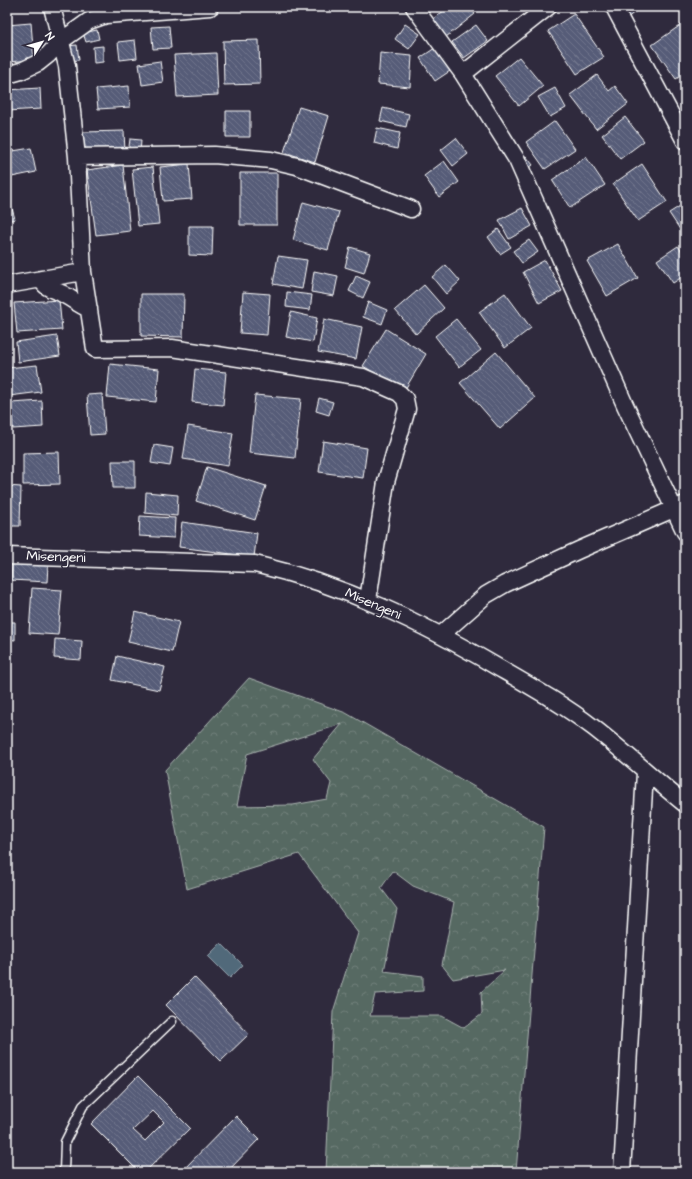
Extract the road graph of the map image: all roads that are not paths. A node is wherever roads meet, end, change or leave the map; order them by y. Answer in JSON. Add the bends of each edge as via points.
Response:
{"nodes":[{"id":1,"x":52,"y":7,"type":"edge"},
{"id":2,"x":210,"y":7,"type":"edge"},
{"id":3,"x":414,"y":7,"type":"edge"},
{"id":4,"x":548,"y":7,"type":"edge"},
{"id":5,"x":614,"y":7,"type":"edge"},
{"id":6,"x":61,"y":41,"type":"junction"},
{"id":7,"x":463,"y":74,"type":"junction"},
{"id":8,"x":7,"y":75,"type":"edge"},
{"id":9,"x":685,"y":141,"type":"edge"},
{"id":10,"x":78,"y":157,"type":"junction"},
{"id":11,"x":411,"y":209,"type":"dead end"},
{"id":12,"x":83,"y":272,"type":"junction"},
{"id":13,"x":41,"y":279,"type":"junction"},
{"id":14,"x":7,"y":285,"type":"edge"},
{"id":15,"x":89,"y":309,"type":"junction"},
{"id":16,"x":679,"y":506,"type":"edge"},
{"id":17,"x":685,"y":532,"type":"edge"},
{"id":18,"x":7,"y":556,"type":"edge"},
{"id":19,"x":368,"y":600,"type":"junction"},
{"id":20,"x":442,"y":634,"type":"junction"},
{"id":21,"x":645,"y":772,"type":"junction"},
{"id":22,"x":685,"y":804,"type":"edge"},
{"id":23,"x":172,"y":1021,"type":"dead end"},
{"id":24,"x":64,"y":1172,"type":"edge"},
{"id":25,"x":622,"y":1172,"type":"edge"}],
"edges":[{"from":1,"to":6,"type":"street"},
{"from":2,"to":6,"type":"street","via":[[106,15],[89,21]]},
{"from":3,"to":7,"type":"street"},
{"from":4,"to":7,"type":"street"},
{"from":5,"to":9,"type":"street"},
{"from":6,"to":8,"type":"street","via":[[38,63]]},
{"from":6,"to":10,"type":"street","via":[[67,66]]},
{"from":7,"to":16,"type":"street","via":[[517,160],[625,405]]},
{"from":10,"to":11,"type":"street","via":[[214,155],[270,160],[297,166]]},
{"from":10,"to":12,"type":"street"},
{"from":12,"to":13,"type":"street"},
{"from":12,"to":15,"type":"street"},
{"from":13,"to":14,"type":"street"},
{"from":13,"to":15,"type":"street","via":[[44,286]]},
{"from":15,"to":19,"type":"street","via":[[95,350],[172,348],[363,377],[399,393],[405,399],[407,409],[386,482]]},
{"from":16,"to":17,"type":"street"},
{"from":16,"to":20,"type":"street","via":[[505,584],[486,595]]},
{"from":18,"to":19,"type":"street","name":"Misengeni","via":[[255,564],[294,573]]},
{"from":19,"to":20,"type":"street","name":"Misengeni"},
{"from":20,"to":21,"type":"street","name":"Misengeni","via":[[552,699],[594,729]]},
{"from":21,"to":22,"type":"street","name":"Misengeni"},
{"from":21,"to":25,"type":"street"},
{"from":23,"to":24,"type":"lane","via":[[83,1106],[65,1142]]}]}
